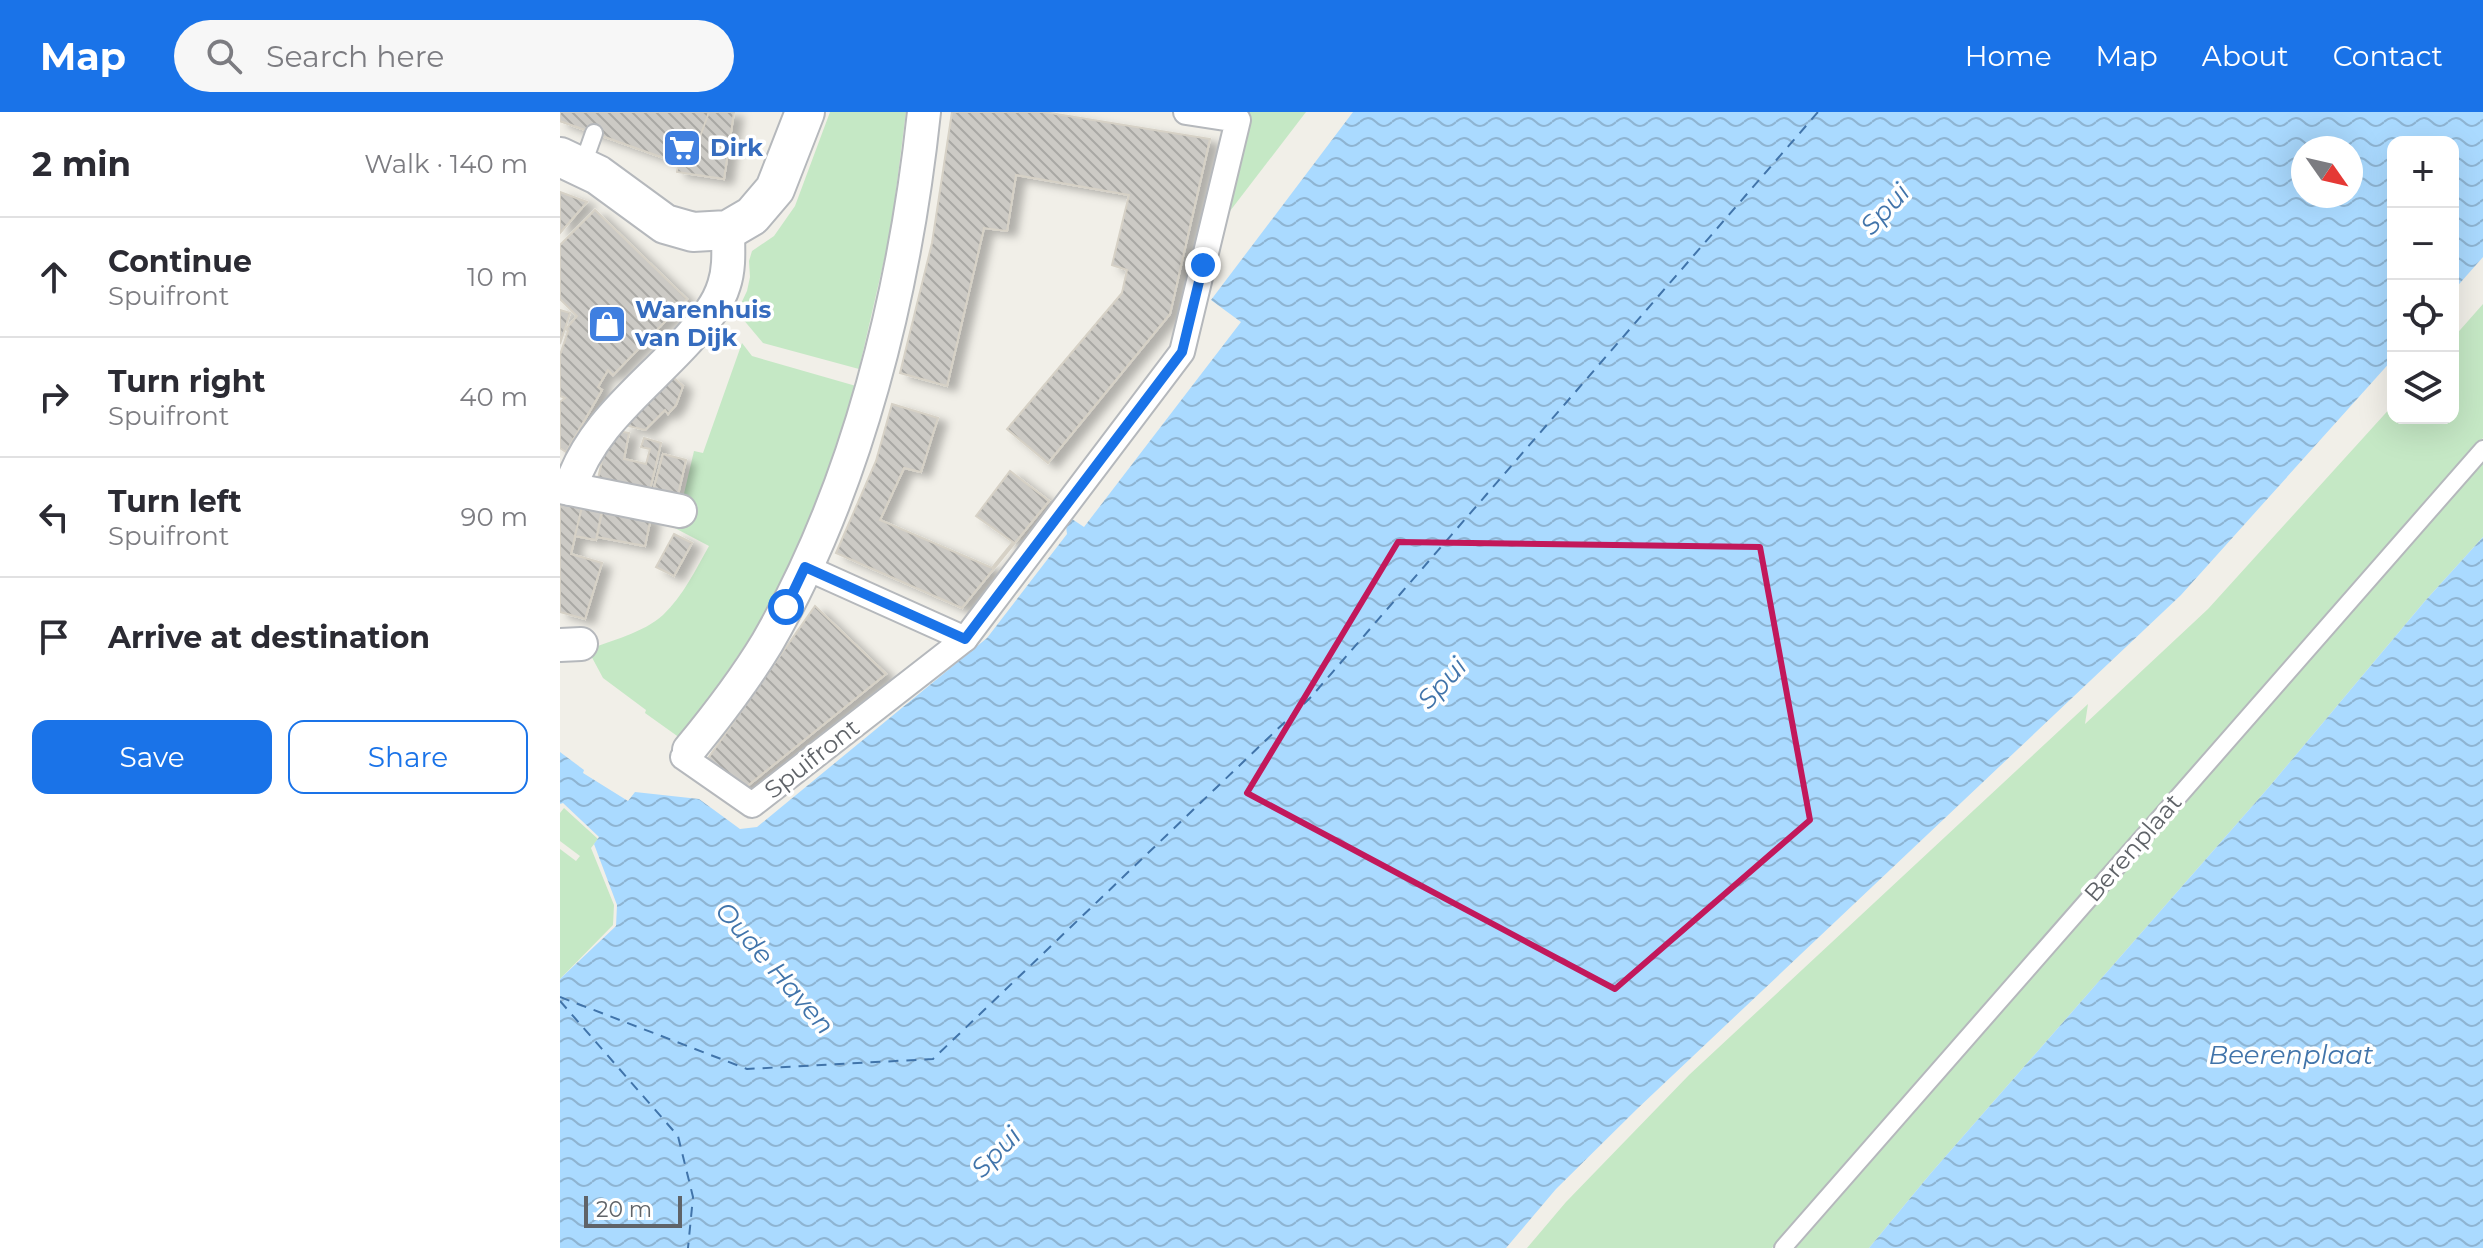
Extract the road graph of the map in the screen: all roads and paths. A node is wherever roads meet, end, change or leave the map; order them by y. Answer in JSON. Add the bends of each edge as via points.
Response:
{"nodes":[{"id":1,"x":805,"y":112,"type":"edge"},
{"id":2,"x":924,"y":112,"type":"edge"},
{"id":3,"x":1186,"y":112,"type":"edge"},
{"id":4,"x":579,"y":152,"type":"edge"},
{"id":5,"x":728,"y":230,"type":"junction"},
{"id":6,"x":2483,"y":449,"type":"edge"},
{"id":7,"x":565,"y":488,"type":"edge"},
{"id":8,"x":680,"y":511,"type":"dead end"},
{"id":9,"x":805,"y":567,"type":"junction"},
{"id":10,"x":965,"y":639,"type":"junction"},
{"id":11,"x":689,"y":750,"type":"joint"},
{"id":12,"x":1783,"y":1248,"type":"edge"}],
"edges":[{"from":1,"to":5,"type":"street","via":[[775,189],[752,216]]},
{"from":2,"to":9,"type":"street","name":"Spuifront","via":[[905,239],[878,358],[852,448]]},
{"from":3,"to":10,"type":"street","name":"Spuifront","via":[[1238,120],[1182,352]]},
{"from":4,"to":5,"type":"street","via":[[650,215],[693,232]]},
{"from":5,"to":7,"type":"street","via":[[727,272],[715,306],[609,420]]},
{"from":6,"to":12,"type":"lane","name":"Berenplaat"},
{"from":7,"to":8,"type":"street"},
{"from":9,"to":10,"type":"street"},
{"from":9,"to":11,"type":"street","name":"Spuifront","via":[[760,654]]},
{"from":10,"to":11,"type":"street","name":"Spuifront","via":[[752,805],[683,757]]}]}
